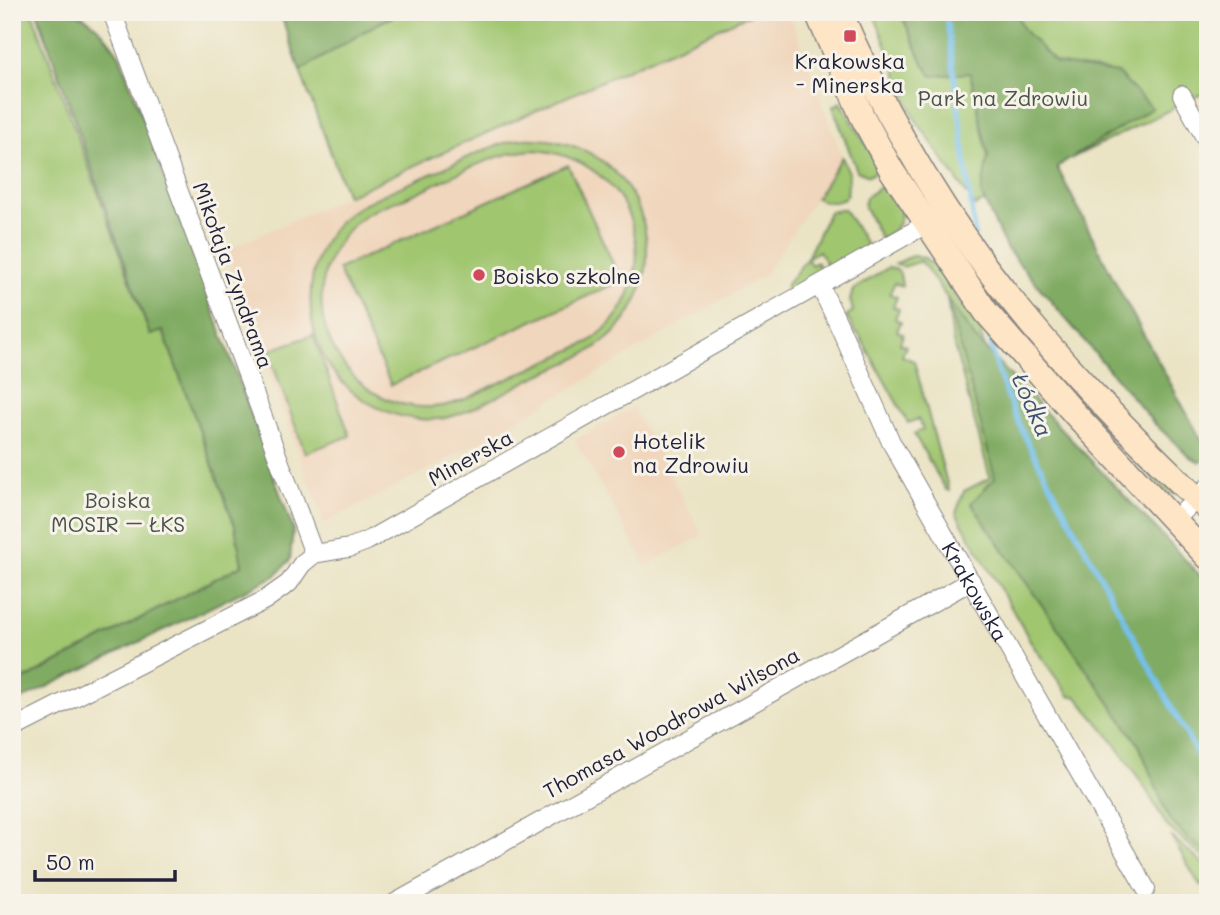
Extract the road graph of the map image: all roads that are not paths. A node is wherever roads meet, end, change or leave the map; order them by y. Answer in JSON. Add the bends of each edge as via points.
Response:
{"nodes":[{"id":1,"x":112,"y":12,"type":"edge"},
{"id":2,"x":817,"y":12,"type":"edge"},
{"id":3,"x":840,"y":12,"type":"edge"},
{"id":4,"x":1182,"y":95,"type":"dead end"},
{"id":5,"x":1208,"y":143,"type":"edge"},
{"id":6,"x":954,"y":220,"type":"junction"},
{"id":7,"x":926,"y":225,"type":"junction"},
{"id":8,"x":820,"y":286,"type":"junction"},
{"id":9,"x":1204,"y":498,"type":"edge"},
{"id":10,"x":1174,"y":521,"type":"junction"},
{"id":11,"x":314,"y":554,"type":"junction"},
{"id":12,"x":1208,"y":557,"type":"edge"},
{"id":13,"x":971,"y":581,"type":"junction"},
{"id":14,"x":12,"y":729,"type":"edge"},
{"id":15,"x":1146,"y":889,"type":"dead end"},
{"id":16,"x":395,"y":903,"type":"edge"}],
"edges":[{"from":1,"to":11,"type":"street","name":"Mikołaja Zyndrama"},
{"from":2,"to":7,"type":"main road","via":[[862,116]]},
{"from":3,"to":6,"type":"main road","via":[[909,148]]},
{"from":4,"to":5,"type":"street"},
{"from":6,"to":7,"type":"street","name":"Minerska"},
{"from":6,"to":9,"type":"main road","via":[[994,277],[1093,394]]},
{"from":7,"to":8,"type":"street","name":"Minerska"},
{"from":7,"to":10,"type":"main road","via":[[1006,336]]},
{"from":8,"to":11,"type":"street","name":"Minerska","via":[[367,541]]},
{"from":8,"to":13,"type":"street","name":"Krakowska","via":[[891,442]]},
{"from":9,"to":10,"type":"street"},
{"from":10,"to":12,"type":"main road"},
{"from":11,"to":14,"type":"street","via":[[289,583],[265,600]]},
{"from":13,"to":15,"type":"street","name":"Krakowska"},
{"from":13,"to":16,"type":"street","name":"Thomasa Woodrowa Wilsona"}]}
